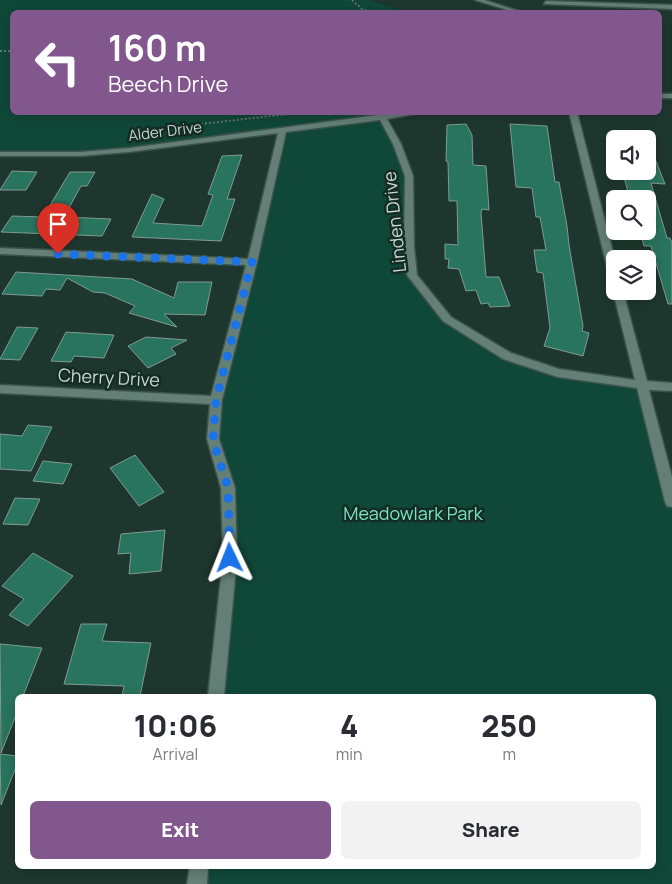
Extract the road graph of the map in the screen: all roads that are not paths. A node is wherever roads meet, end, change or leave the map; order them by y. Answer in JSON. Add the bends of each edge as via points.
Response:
{"nodes":[{"id":1,"x":478,"y":0,"type":"edge"},
{"id":2,"x":545,"y":2,"type":"edge"},
{"id":3,"x":672,"y":7,"type":"edge"},
{"id":4,"x":511,"y":10,"type":"edge"},
{"id":5,"x":398,"y":115,"type":"edge"},
{"id":6,"x":574,"y":115,"type":"edge"},
{"id":7,"x":382,"y":117,"type":"junction"},
{"id":8,"x":282,"y":131,"type":"junction"},
{"id":9,"x":0,"y":154,"type":"edge"},
{"id":10,"x":608,"y":250,"type":"edge"},
{"id":11,"x":0,"y":251,"type":"edge"},
{"id":12,"x":252,"y":262,"type":"junction"},
{"id":13,"x":620,"y":300,"type":"edge"},
{"id":14,"x":642,"y":385,"type":"junction"},
{"id":15,"x":672,"y":387,"type":"edge"},
{"id":16,"x":0,"y":389,"type":"edge"},
{"id":17,"x":216,"y":400,"type":"junction"},
{"id":18,"x":672,"y":502,"type":"edge"},
{"id":19,"x":216,"y":694,"type":"edge"},
{"id":20,"x":199,"y":869,"type":"edge"},
{"id":21,"x":197,"y":884,"type":"edge"}],
"edges":[{"from":1,"to":4,"type":"street"},
{"from":2,"to":3,"type":"street"},
{"from":5,"to":7,"type":"street","name":"Alder Drive"},
{"from":6,"to":10,"type":"street"},
{"from":7,"to":8,"type":"street","name":"Alder Drive"},
{"from":7,"to":14,"type":"street","name":"Linden Drive","via":[[409,176],[412,275],[446,319],[507,356],[558,373]]},
{"from":8,"to":9,"type":"street","name":"Alder Drive","via":[[109,152]]},
{"from":8,"to":12,"type":"street"},
{"from":11,"to":12,"type":"street"},
{"from":12,"to":17,"type":"street"},
{"from":13,"to":14,"type":"street"},
{"from":14,"to":15,"type":"street","name":"Linden Drive"},
{"from":14,"to":18,"type":"street"},
{"from":16,"to":17,"type":"street","name":"Cherry Drive"},
{"from":17,"to":19,"type":"street","via":[[213,440],[228,488],[230,558]]},
{"from":20,"to":21,"type":"street"}]}
